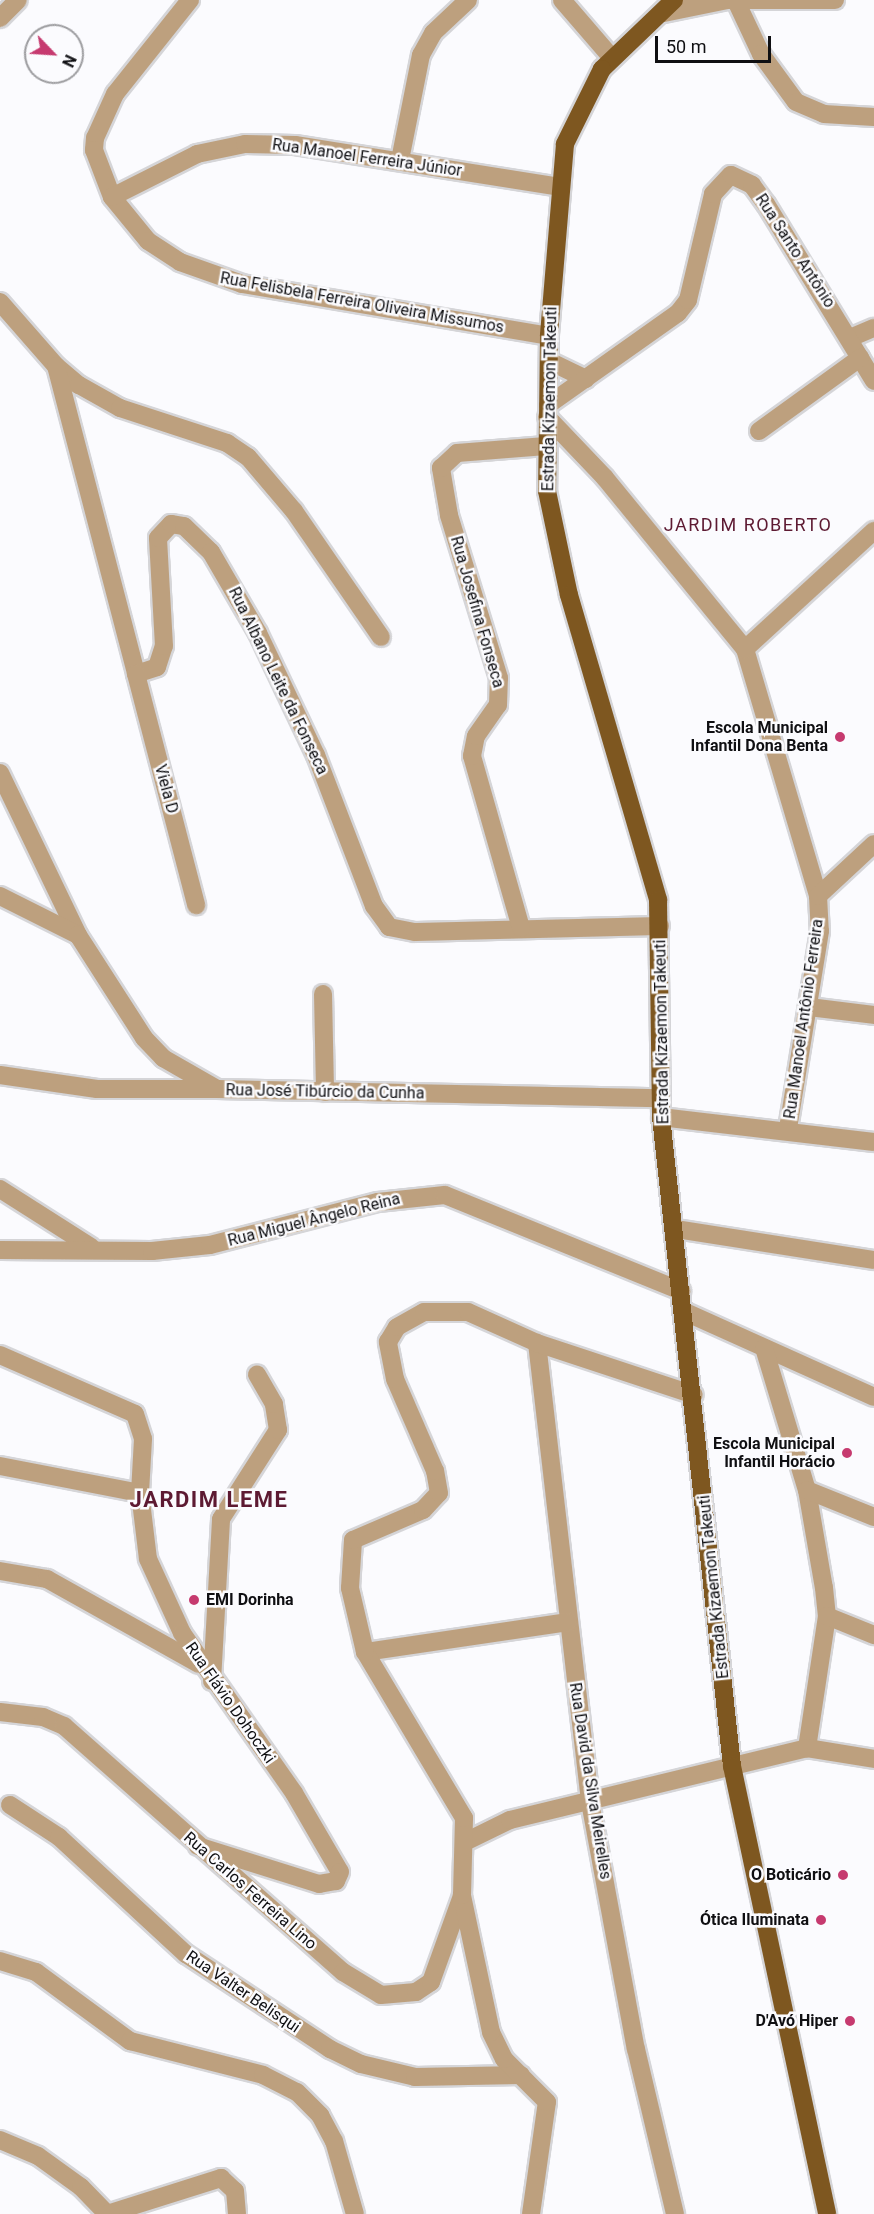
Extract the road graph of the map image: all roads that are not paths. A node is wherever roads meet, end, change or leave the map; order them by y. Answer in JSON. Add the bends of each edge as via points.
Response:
{"nodes":[{"id":1,"x":18,"y":0,"type":"edge"},
{"id":2,"x":190,"y":0,"type":"edge"},
{"id":3,"x":468,"y":0,"type":"edge"},
{"id":4,"x":562,"y":0,"type":"edge"},
{"id":5,"x":728,"y":0,"type":"edge"},
{"id":6,"x":835,"y":0,"type":"edge"},
{"id":7,"x":736,"y":1,"type":"edge"},
{"id":8,"x":767,"y":1,"type":"edge"},
{"id":9,"x":669,"y":6,"type":"edge"},
{"id":10,"x":0,"y":18,"type":"edge"},
{"id":11,"x":612,"y":58,"type":"junction"},
{"id":12,"x":874,"y":117,"type":"edge"},
{"id":13,"x":400,"y":160,"type":"junction"},
{"id":14,"x":560,"y":187,"type":"junction"},
{"id":15,"x":112,"y":197,"type":"junction"},
{"id":16,"x":0,"y":302,"type":"edge"},
{"id":17,"x":874,"y":328,"type":"edge"},
{"id":18,"x":549,"y":336,"type":"junction"},
{"id":19,"x":850,"y":338,"type":"junction"},
{"id":20,"x":860,"y":358,"type":"junction"},
{"id":21,"x":549,"y":361,"type":"junction"},
{"id":22,"x":56,"y":366,"type":"junction"},
{"id":23,"x":586,"y":379,"type":"junction"},
{"id":24,"x":874,"y":381,"type":"edge"},
{"id":25,"x":548,"y":411,"type":"junction"},
{"id":26,"x":759,"y":431,"type":"dead end"},
{"id":27,"x":546,"y":446,"type":"junction"},
{"id":28,"x":874,"y":531,"type":"edge"},
{"id":29,"x":381,"y":637,"type":"dead end"},
{"id":30,"x":745,"y":649,"type":"junction"},
{"id":31,"x":136,"y":674,"type":"junction"},
{"id":32,"x":0,"y":773,"type":"edge"},
{"id":33,"x":874,"y":844,"type":"edge"},
{"id":34,"x":818,"y":896,"type":"junction"},
{"id":35,"x":0,"y":897,"type":"edge"},
{"id":36,"x":196,"y":905,"type":"dead end"},
{"id":37,"x":660,"y":926,"type":"junction"},
{"id":38,"x":520,"y":928,"type":"junction"},
{"id":39,"x":78,"y":935,"type":"junction"},
{"id":40,"x":323,"y":994,"type":"dead end"},
{"id":41,"x":809,"y":1007,"type":"junction"},
{"id":42,"x":874,"y":1015,"type":"edge"},
{"id":43,"x":0,"y":1075,"type":"edge"},
{"id":44,"x":216,"y":1089,"type":"junction"},
{"id":45,"x":325,"y":1092,"type":"junction"},
{"id":46,"x":660,"y":1098,"type":"junction"},
{"id":47,"x":661,"y":1117,"type":"junction"},
{"id":48,"x":788,"y":1128,"type":"junction"},
{"id":49,"x":874,"y":1142,"type":"edge"},
{"id":50,"x":0,"y":1189,"type":"edge"},
{"id":51,"x":676,"y":1229,"type":"junction"},
{"id":52,"x":91,"y":1247,"type":"junction"},
{"id":53,"x":0,"y":1250,"type":"edge"},
{"id":54,"x":874,"y":1260,"type":"edge"},
{"id":55,"x":681,"y":1291,"type":"junction"},
{"id":56,"x":682,"y":1311,"type":"junction"},
{"id":57,"x":537,"y":1343,"type":"junction"},
{"id":58,"x":764,"y":1348,"type":"junction"},
{"id":59,"x":0,"y":1355,"type":"edge"},
{"id":60,"x":258,"y":1375,"type":"dead end"},
{"id":61,"x":694,"y":1395,"type":"junction"},
{"id":62,"x":874,"y":1397,"type":"edge"},
{"id":63,"x":0,"y":1466,"type":"edge"},
{"id":64,"x":807,"y":1490,"type":"junction"},
{"id":65,"x":140,"y":1493,"type":"junction"},
{"id":66,"x":874,"y":1517,"type":"edge"},
{"id":67,"x":0,"y":1571,"type":"edge"},
{"id":68,"x":827,"y":1616,"type":"junction"},
{"id":69,"x":568,"y":1622,"type":"junction"},
{"id":70,"x":874,"y":1635,"type":"edge"},
{"id":71,"x":365,"y":1652,"type":"junction"},
{"id":72,"x":199,"y":1664,"type":"junction"},
{"id":73,"x":212,"y":1681,"type":"junction"},
{"id":74,"x":0,"y":1712,"type":"edge"},
{"id":75,"x":807,"y":1748,"type":"junction"},
{"id":76,"x":874,"y":1759,"type":"edge"},
{"id":77,"x":732,"y":1766,"type":"junction"},
{"id":78,"x":590,"y":1802,"type":"junction"},
{"id":79,"x":10,"y":1805,"type":"dead end"},
{"id":80,"x":466,"y":1841,"type":"junction"},
{"id":81,"x":198,"y":1846,"type":"junction"},
{"id":82,"x":462,"y":1895,"type":"junction"},
{"id":83,"x":0,"y":1961,"type":"edge"},
{"id":84,"x":521,"y":2075,"type":"junction"},
{"id":85,"x":0,"y":2140,"type":"edge"},
{"id":86,"x":107,"y":2214,"type":"edge"},
{"id":87,"x":237,"y":2214,"type":"edge"},
{"id":88,"x":356,"y":2214,"type":"edge"},
{"id":89,"x":531,"y":2214,"type":"edge"},
{"id":90,"x":675,"y":2214,"type":"edge"},
{"id":91,"x":827,"y":2214,"type":"edge"}],
"edges":[{"from":1,"to":10,"type":"street"},
{"from":2,"to":15,"type":"street","name":"Rua Felisbela Ferreira Oliveira Missumos","via":[[101,117],[94,150]]},
{"from":3,"to":13,"type":"street","via":[[433,33],[421,55]]},
{"from":4,"to":11,"type":"street"},
{"from":5,"to":7,"type":"street"},
{"from":5,"to":9,"type":"street"},
{"from":6,"to":8,"type":"street"},
{"from":7,"to":8,"type":"street"},
{"from":7,"to":12,"type":"street","via":[[761,54],[796,102],[824,114]]},
{"from":9,"to":11,"type":"main road","name":"Estrada Kizaemon Takeuti"},
{"from":11,"to":14,"type":"main road","name":"Estrada Kizaemon Takeuti","via":[[573,119]]},
{"from":13,"to":14,"type":"street","name":"Rua Manoel Ferreira Júnior"},
{"from":13,"to":15,"type":"street","name":"Rua Manoel Ferreira Júnior","via":[[244,144],[197,154]]},
{"from":14,"to":18,"type":"main road","name":"Estrada Kizaemon Takeuti"},
{"from":15,"to":18,"type":"street","name":"Rua Felisbela Ferreira Oliveira Missumos","via":[[148,241],[211,276]]},
{"from":16,"to":22,"type":"street"},
{"from":17,"to":19,"type":"street"},
{"from":18,"to":21,"type":"main road","name":"Estrada Kizaemon Takeuti"},
{"from":19,"to":20,"type":"street","name":"Rua Santo Antônio"},
{"from":19,"to":23,"type":"street","name":"Rua Santo Antônio","via":[[752,185],[731,176],[713,194],[688,300]]},
{"from":20,"to":24,"type":"street","name":"Rua Santo Antônio"},
{"from":20,"to":26,"type":"street"},
{"from":21,"to":23,"type":"street"},
{"from":21,"to":25,"type":"main road","name":"Estrada Kizaemon Takeuti"},
{"from":22,"to":29,"type":"street","via":[[120,408],[227,443],[248,457],[294,512]]},
{"from":22,"to":31,"type":"street"},
{"from":23,"to":25,"type":"street","name":"Rua Santo Antônio"},
{"from":25,"to":27,"type":"main road","name":"Estrada Kizaemon Takeuti"},
{"from":25,"to":30,"type":"street","name":"Rua Manoel Antônio Ferreira"},
{"from":27,"to":37,"type":"main road","name":"Estrada Kizaemon Takeuti","via":[[557,546],[654,875]]},
{"from":27,"to":38,"type":"street","name":"Rua Josefina Fonseca","via":[[457,453],[441,468],[449,514],[499,678],[498,705],[476,736],[472,756]]},
{"from":28,"to":30,"type":"street"},
{"from":30,"to":34,"type":"street","name":"Rua Manoel Antônio Ferreira"},
{"from":31,"to":36,"type":"street","name":"Viela D"},
{"from":31,"to":38,"type":"street","name":"Rua Albano Leite da Fonseca","via":[[157,667],[164,645],[158,538],[171,524],[184,526],[211,552],[258,633],[316,755],[380,917],[398,932]]},
{"from":32,"to":39,"type":"street","name":"Rua José Tibúrcio da Cunha"},
{"from":33,"to":34,"type":"street"},
{"from":34,"to":41,"type":"street","name":"Rua Manoel Antônio Ferreira","via":[[820,932]]},
{"from":35,"to":39,"type":"street"},
{"from":37,"to":38,"type":"street","name":"Rua Albano Leite da Fonseca"},
{"from":37,"to":46,"type":"main road","name":"Estrada Kizaemon Takeuti"},
{"from":39,"to":44,"type":"street","name":"Rua José Tibúrcio da Cunha","via":[[144,1038],[163,1058]]},
{"from":40,"to":45,"type":"street"},
{"from":41,"to":42,"type":"street"},
{"from":41,"to":48,"type":"street","name":"Rua Manoel Antônio Ferreira"},
{"from":43,"to":44,"type":"street","via":[[97,1089]]},
{"from":44,"to":45,"type":"street","name":"Rua José Tibúrcio da Cunha"},
{"from":45,"to":46,"type":"street","name":"Rua José Tibúrcio da Cunha"},
{"from":46,"to":47,"type":"main road","name":"Estrada Kizaemon Takeuti"},
{"from":47,"to":48,"type":"street"},
{"from":47,"to":51,"type":"main road","name":"Estrada Kizaemon Takeuti"},
{"from":48,"to":49,"type":"street"},
{"from":50,"to":52,"type":"street"},
{"from":51,"to":54,"type":"street"},
{"from":51,"to":55,"type":"main road","name":"Estrada Kizaemon Takeuti"},
{"from":52,"to":53,"type":"street","name":"Rua Miguel Ângelo Reina"},
{"from":52,"to":55,"type":"street","name":"Rua Miguel Ângelo Reina","via":[[152,1251],[210,1245],[378,1202],[445,1195]]},
{"from":55,"to":56,"type":"main road","name":"Estrada Kizaemon Takeuti"},
{"from":56,"to":58,"type":"street"},
{"from":56,"to":61,"type":"main road","name":"Estrada Kizaemon Takeuti"},
{"from":57,"to":61,"type":"street"},
{"from":57,"to":69,"type":"street","name":"Rua David da Silva Meirelles"},
{"from":57,"to":71,"type":"street","via":[[468,1312],[446,1310],[424,1312],[392,1333],[388,1353],[395,1379],[440,1484],[432,1504],[353,1540],[350,1588]]},
{"from":58,"to":62,"type":"street"},
{"from":58,"to":64,"type":"street"},
{"from":59,"to":65,"type":"street","name":"Rua Flávio Dohoczki","via":[[135,1414],[143,1439]]},
{"from":60,"to":73,"type":"street","via":[[274,1404],[278,1430],[221,1519]]},
{"from":61,"to":77,"type":"main road","name":"Estrada Kizaemon Takeuti"},
{"from":63,"to":65,"type":"street"},
{"from":64,"to":66,"type":"street"},
{"from":64,"to":68,"type":"street"},
{"from":65,"to":72,"type":"street","name":"Rua Flávio Dohoczki","via":[[158,1588]]},
{"from":67,"to":72,"type":"street","via":[[47,1579]]},
{"from":68,"to":70,"type":"street"},
{"from":68,"to":75,"type":"street"},
{"from":69,"to":71,"type":"street"},
{"from":69,"to":78,"type":"street","name":"Rua David da Silva Meirelles"},
{"from":71,"to":80,"type":"street","via":[[457,1798]]},
{"from":72,"to":73,"type":"street","name":"Rua Flávio Dohoczki"},
{"from":73,"to":81,"type":"street","name":"Rua Flávio Dohoczki","via":[[340,1866],[336,1881],[319,1884]]},
{"from":74,"to":81,"type":"street","name":"Rua Carlos Ferreira Lino","via":[[43,1717],[64,1726]]},
{"from":75,"to":76,"type":"street"},
{"from":75,"to":77,"type":"street"},
{"from":77,"to":78,"type":"street"},
{"from":77,"to":91,"type":"main road","name":"Estrada Kizaemon Takeuti"},
{"from":78,"to":80,"type":"street","via":[[510,1820]]},
{"from":78,"to":90,"type":"street","name":"Rua David da Silva Meirelles","via":[[636,2049]]},
{"from":79,"to":84,"type":"street","name":"Rua Valter Belisqui","via":[[59,1837],[186,1954],[330,2049],[361,2064],[416,2077],[458,2080]]},
{"from":80,"to":82,"type":"street"},
{"from":81,"to":82,"type":"street","name":"Rua Carlos Ferreira Lino","via":[[343,1972],[381,1995],[416,1992],[431,1982]]},
{"from":82,"to":84,"type":"street","via":[[491,2032],[504,2059]]},
{"from":83,"to":88,"type":"street","via":[[36,1972],[130,2041],[263,2074],[297,2092],[320,2115],[334,2141]]},
{"from":84,"to":89,"type":"street","via":[[547,2102]]},
{"from":85,"to":86,"type":"street","via":[[38,2156],[81,2187]]},
{"from":86,"to":87,"type":"street","via":[[221,2178],[235,2191]]}]}
